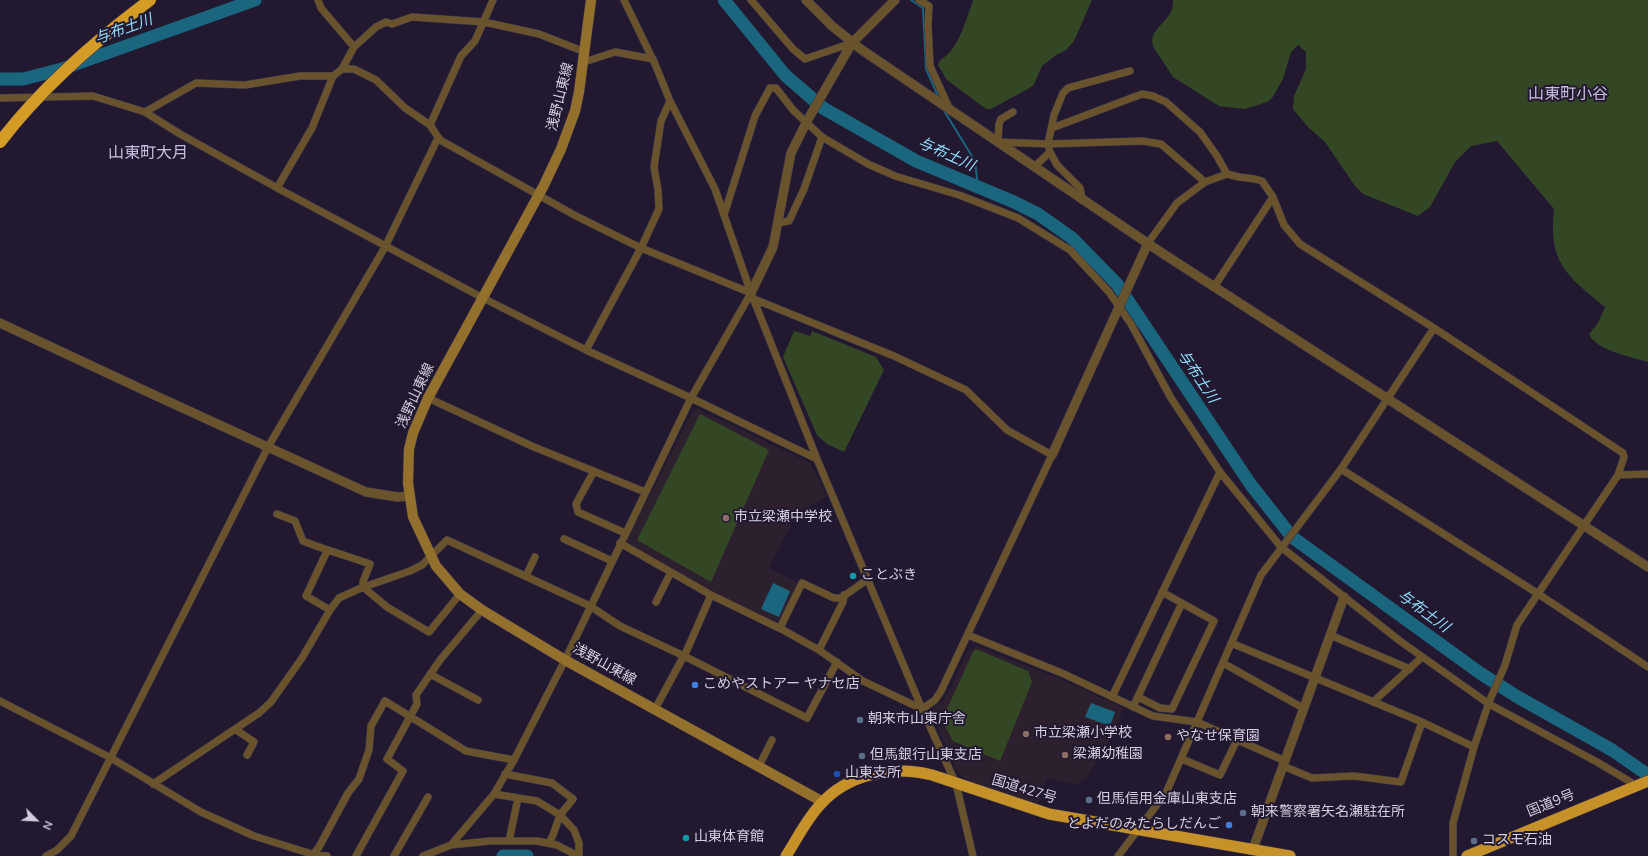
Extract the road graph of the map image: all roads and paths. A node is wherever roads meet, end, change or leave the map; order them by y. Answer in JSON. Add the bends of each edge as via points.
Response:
{"nodes":[{"id":1,"x":137,"y":0,"type":"edge"},
{"id":2,"x":150,"y":0,"type":"edge"},
{"id":3,"x":318,"y":0,"type":"edge"},
{"id":4,"x":493,"y":0,"type":"edge"},
{"id":5,"x":591,"y":0,"type":"edge"},
{"id":6,"x":624,"y":0,"type":"edge"},
{"id":7,"x":751,"y":0,"type":"edge"},
{"id":8,"x":806,"y":0,"type":"edge"},
{"id":9,"x":894,"y":0,"type":"edge"},
{"id":10,"x":919,"y":0,"type":"edge"},
{"id":11,"x":933,"y":0,"type":"edge"},
{"id":12,"x":929,"y":6,"type":"junction"},
{"id":13,"x":484,"y":22,"type":"junction"},
{"id":14,"x":852,"y":43,"type":"junction"},
{"id":15,"x":354,"y":47,"type":"junction"},
{"id":16,"x":585,"y":57,"type":"junction"},
{"id":17,"x":653,"y":59,"type":"junction"},
{"id":18,"x":342,"y":69,"type":"junction"},
{"id":19,"x":1130,"y":70,"type":"dead end"},
{"id":20,"x":333,"y":76,"type":"junction"},
{"id":21,"x":0,"y":98,"type":"edge"},
{"id":22,"x":670,"y":101,"type":"junction"},
{"id":23,"x":950,"y":110,"type":"junction"},
{"id":24,"x":144,"y":112,"type":"junction"},
{"id":25,"x":1013,"y":112,"type":"dead end"},
{"id":26,"x":807,"y":120,"type":"junction"},
{"id":27,"x":430,"y":125,"type":"junction"},
{"id":28,"x":1052,"y":128,"type":"junction"},
{"id":29,"x":0,"y":130,"type":"edge"},
{"id":30,"x":822,"y":136,"type":"junction"},
{"id":31,"x":438,"y":138,"type":"junction"},
{"id":32,"x":0,"y":142,"type":"edge"},
{"id":33,"x":998,"y":142,"type":"junction"},
{"id":34,"x":1049,"y":148,"type":"junction"},
{"id":35,"x":1034,"y":167,"type":"junction"},
{"id":36,"x":1227,"y":174,"type":"junction"},
{"id":37,"x":1205,"y":182,"type":"junction"},
{"id":38,"x":277,"y":188,"type":"junction"},
{"id":39,"x":539,"y":194,"type":"junction"},
{"id":40,"x":1273,"y":197,"type":"junction"},
{"id":41,"x":1082,"y":200,"type":"junction"},
{"id":42,"x":724,"y":215,"type":"junction"},
{"id":43,"x":777,"y":223,"type":"junction"},
{"id":44,"x":1148,"y":244,"type":"junction"},
{"id":45,"x":385,"y":246,"type":"junction"},
{"id":46,"x":641,"y":248,"type":"junction"},
{"id":47,"x":1214,"y":287,"type":"junction"},
{"id":48,"x":753,"y":296,"type":"junction"},
{"id":49,"x":483,"y":298,"type":"junction"},
{"id":50,"x":1119,"y":304,"type":"junction"},
{"id":51,"x":0,"y":323,"type":"edge"},
{"id":52,"x":1434,"y":328,"type":"junction"},
{"id":53,"x":586,"y":350,"type":"junction"},
{"id":54,"x":428,"y":398,"type":"junction"},
{"id":55,"x":691,"y":398,"type":"junction"},
{"id":56,"x":1388,"y":399,"type":"junction"},
{"id":57,"x":268,"y":447,"type":"junction"},
{"id":58,"x":1052,"y":455,"type":"junction"},
{"id":59,"x":817,"y":459,"type":"junction"},
{"id":60,"x":1341,"y":469,"type":"junction"},
{"id":61,"x":594,"y":472,"type":"junction"},
{"id":62,"x":1220,"y":472,"type":"junction"},
{"id":63,"x":1618,"y":474,"type":"junction"},
{"id":64,"x":1648,"y":474,"type":"edge"},
{"id":65,"x":645,"y":492,"type":"junction"},
{"id":66,"x":409,"y":496,"type":"junction"},
{"id":67,"x":277,"y":514,"type":"dead end"},
{"id":68,"x":1583,"y":525,"type":"junction"},
{"id":69,"x":625,"y":533,"type":"junction"},
{"id":70,"x":564,"y":539,"type":"dead end"},
{"id":71,"x":620,"y":543,"type":"junction"},
{"id":72,"x":1282,"y":546,"type":"junction"},
{"id":73,"x":328,"y":550,"type":"junction"},
{"id":74,"x":430,"y":555,"type":"junction"},
{"id":75,"x":535,"y":557,"type":"dead end"},
{"id":76,"x":612,"y":561,"type":"junction"},
{"id":77,"x":1648,"y":567,"type":"edge"},
{"id":78,"x":671,"y":572,"type":"junction"},
{"id":79,"x":526,"y":576,"type":"junction"},
{"id":80,"x":868,"y":579,"type":"junction"},
{"id":81,"x":363,"y":587,"type":"junction"},
{"id":82,"x":1162,"y":592,"type":"junction"},
{"id":83,"x":1538,"y":593,"type":"junction"},
{"id":84,"x":460,"y":594,"type":"junction"},
{"id":85,"x":711,"y":595,"type":"junction"},
{"id":86,"x":844,"y":595,"type":"junction"},
{"id":87,"x":1344,"y":597,"type":"junction"},
{"id":88,"x":656,"y":602,"type":"dead end"},
{"id":89,"x":1182,"y":603,"type":"junction"},
{"id":90,"x":590,"y":606,"type":"junction"},
{"id":91,"x":330,"y":610,"type":"junction"},
{"id":92,"x":482,"y":610,"type":"junction"},
{"id":93,"x":780,"y":628,"type":"junction"},
{"id":94,"x":968,"y":635,"type":"junction"},
{"id":95,"x":1330,"y":635,"type":"junction"},
{"id":96,"x":1231,"y":643,"type":"junction"},
{"id":97,"x":819,"y":650,"type":"junction"},
{"id":98,"x":684,"y":656,"type":"junction"},
{"id":99,"x":1422,"y":657,"type":"junction"},
{"id":100,"x":565,"y":660,"type":"junction"},
{"id":101,"x":837,"y":662,"type":"junction"},
{"id":102,"x":1223,"y":663,"type":"junction"},
{"id":103,"x":1648,"y":667,"type":"edge"},
{"id":104,"x":1410,"y":669,"type":"junction"},
{"id":105,"x":430,"y":674,"type":"junction"},
{"id":106,"x":1314,"y":678,"type":"junction"},
{"id":107,"x":1112,"y":697,"type":"junction"},
{"id":108,"x":1138,"y":697,"type":"junction"},
{"id":109,"x":0,"y":700,"type":"edge"},
{"id":110,"x":478,"y":700,"type":"dead end"},
{"id":111,"x":1373,"y":702,"type":"junction"},
{"id":112,"x":1489,"y":703,"type":"junction"},
{"id":113,"x":1133,"y":707,"type":"junction"},
{"id":114,"x":1303,"y":708,"type":"junction"},
{"id":115,"x":655,"y":709,"type":"junction"},
{"id":116,"x":922,"y":709,"type":"junction"},
{"id":117,"x":410,"y":715,"type":"junction"},
{"id":118,"x":1197,"y":722,"type":"junction"},
{"id":119,"x":1422,"y":722,"type":"junction"},
{"id":120,"x":235,"y":729,"type":"junction"},
{"id":121,"x":772,"y":740,"type":"dead end"},
{"id":122,"x":1237,"y":740,"type":"junction"},
{"id":123,"x":1474,"y":748,"type":"junction"},
{"id":124,"x":247,"y":755,"type":"dead end"},
{"id":125,"x":111,"y":758,"type":"junction"},
{"id":126,"x":1182,"y":759,"type":"junction"},
{"id":127,"x":514,"y":760,"type":"junction"},
{"id":128,"x":1284,"y":763,"type":"junction"},
{"id":129,"x":759,"y":766,"type":"junction"},
{"id":130,"x":505,"y":774,"type":"junction"},
{"id":131,"x":153,"y":784,"type":"junction"},
{"id":132,"x":956,"y":784,"type":"junction"},
{"id":133,"x":1641,"y":784,"type":"edge"},
{"id":134,"x":494,"y":794,"type":"junction"},
{"id":135,"x":428,"y":797,"type":"dead end"},
{"id":136,"x":518,"y":798,"type":"junction"},
{"id":137,"x":823,"y":802,"type":"junction"},
{"id":138,"x":560,"y":815,"type":"junction"},
{"id":139,"x":1138,"y":829,"type":"junction"},
{"id":140,"x":509,"y":841,"type":"junction"},
{"id":141,"x":549,"y":843,"type":"junction"},
{"id":142,"x":451,"y":845,"type":"junction"},
{"id":143,"x":1249,"y":851,"type":"edge"},
{"id":144,"x":312,"y":855,"type":"edge"},
{"id":145,"x":46,"y":856,"type":"edge"},
{"id":146,"x":327,"y":856,"type":"edge"},
{"id":147,"x":356,"y":856,"type":"edge"},
{"id":148,"x":394,"y":856,"type":"edge"},
{"id":149,"x":423,"y":856,"type":"edge"},
{"id":150,"x":578,"y":856,"type":"edge"},
{"id":151,"x":786,"y":856,"type":"edge"},
{"id":152,"x":974,"y":856,"type":"edge"},
{"id":153,"x":1118,"y":856,"type":"edge"},
{"id":154,"x":1290,"y":856,"type":"edge"},
{"id":155,"x":1453,"y":856,"type":"edge"},
{"id":156,"x":1466,"y":856,"type":"edge"}],
"edges":[{"from":1,"to":29,"type":"highway","via":[[61,65]]},
{"from":2,"to":32,"type":"highway","bridge":true,"via":[[82,54],[49,86]]},
{"from":3,"to":15,"type":"street","via":[[321,8]]},
{"from":4,"to":13,"type":"street"},
{"from":5,"to":16,"type":"main road","name":"浅野山東線"},
{"from":6,"to":17,"type":"street"},
{"from":7,"to":14,"type":"street","via":[[793,49],[805,59]]},
{"from":8,"to":14,"type":"street"},
{"from":9,"to":14,"type":"street"},
{"from":10,"to":12,"type":"street"},
{"from":11,"to":12,"type":"street"},
{"from":12,"to":23,"type":"street","via":[[930,66]]},
{"from":13,"to":15,"type":"street","via":[[412,18],[392,24],[386,22]]},
{"from":13,"to":16,"type":"street","via":[[539,34]]},
{"from":13,"to":27,"type":"street","via":[[475,41],[461,56]]},
{"from":14,"to":23,"type":"street"},
{"from":14,"to":26,"type":"street"},
{"from":15,"to":18,"type":"street"},
{"from":16,"to":17,"type":"street","via":[[615,52]]},
{"from":16,"to":39,"type":"main road","name":"浅野山東線","via":[[568,131]]},
{"from":17,"to":22,"type":"street"},
{"from":18,"to":20,"type":"street"},
{"from":18,"to":27,"type":"street","via":[[354,69],[376,80],[406,108]]},
{"from":19,"to":28,"type":"street","via":[[1068,88],[1063,93],[1054,115]]},
{"from":20,"to":24,"type":"street","via":[[300,76],[244,85],[196,83]]},
{"from":20,"to":38,"type":"street","via":[[312,128]]},
{"from":21,"to":24,"type":"street","via":[[93,96]]},
{"from":22,"to":42,"type":"street","via":[[715,189]]},
{"from":22,"to":46,"type":"street","via":[[661,121],[654,167],[659,209]]},
{"from":23,"to":33,"type":"street"},
{"from":24,"to":38,"type":"street"},
{"from":25,"to":33,"type":"street","via":[[1001,119]]},
{"from":26,"to":30,"type":"street"},
{"from":26,"to":42,"type":"street","via":[[793,110],[776,88],[770,88],[755,116]]},
{"from":26,"to":43,"type":"street","via":[[791,153]]},
{"from":27,"to":31,"type":"street"},
{"from":28,"to":34,"type":"street"},
{"from":28,"to":36,"type":"street","via":[[1142,94],[1153,96],[1166,102],[1200,132]]},
{"from":30,"to":43,"type":"street","via":[[804,189],[789,221]]},
{"from":30,"to":50,"type":"street","via":[[868,164],[895,176],[958,195],[1018,218],[1070,250]]},
{"from":31,"to":39,"type":"street"},
{"from":31,"to":45,"type":"street"},
{"from":33,"to":34,"type":"street"},
{"from":33,"to":35,"type":"street"},
{"from":34,"to":35,"type":"street"},
{"from":34,"to":37,"type":"street","via":[[1142,141],[1162,144]]},
{"from":34,"to":41,"type":"street","via":[[1057,164],[1080,188]]},
{"from":35,"to":41,"type":"street"},
{"from":36,"to":37,"type":"street"},
{"from":36,"to":40,"type":"street","via":[[1262,181]]},
{"from":37,"to":44,"type":"street","via":[[1177,203]]},
{"from":38,"to":45,"type":"street"},
{"from":39,"to":46,"type":"street","via":[[576,216]]},
{"from":39,"to":49,"type":"main road","name":"浅野山東線"},
{"from":40,"to":47,"type":"street"},
{"from":40,"to":52,"type":"street","via":[[1284,225],[1300,244]]},
{"from":41,"to":44,"type":"street"},
{"from":42,"to":48,"type":"street"},
{"from":43,"to":48,"type":"street","via":[[773,247]]},
{"from":44,"to":47,"type":"street"},
{"from":44,"to":50,"type":"street"},
{"from":45,"to":49,"type":"street"},
{"from":45,"to":57,"type":"street"},
{"from":46,"to":48,"type":"street"},
{"from":46,"to":53,"type":"street"},
{"from":47,"to":56,"type":"street"},
{"from":48,"to":55,"type":"street"},
{"from":48,"to":58,"type":"street","via":[[894,356],[966,390],[1007,430]]},
{"from":48,"to":59,"type":"street"},
{"from":49,"to":53,"type":"street"},
{"from":49,"to":54,"type":"main road","name":"浅野山東線"},
{"from":50,"to":58,"type":"street"},
{"from":50,"to":62,"type":"street","via":[[1171,398]]},
{"from":51,"to":57,"type":"street"},
{"from":52,"to":56,"type":"street"},
{"from":52,"to":63,"type":"street","via":[[1623,453]]},
{"from":53,"to":55,"type":"street"},
{"from":54,"to":61,"type":"street"},
{"from":54,"to":66,"type":"main road","name":"浅野山東線","via":[[409,449]]},
{"from":55,"to":59,"type":"street"},
{"from":55,"to":65,"type":"street"},
{"from":56,"to":60,"type":"street"},
{"from":56,"to":68,"type":"street"},
{"from":57,"to":66,"type":"street","via":[[366,492],[398,497]]},
{"from":57,"to":125,"type":"street"},
{"from":58,"to":94,"type":"street"},
{"from":59,"to":80,"type":"street"},
{"from":60,"to":72,"type":"street"},
{"from":60,"to":83,"type":"street"},
{"from":61,"to":65,"type":"street"},
{"from":61,"to":69,"type":"street","via":[[576,504],[578,512]]},
{"from":62,"to":72,"type":"street"},
{"from":62,"to":82,"type":"street"},
{"from":63,"to":64,"type":"street"},
{"from":63,"to":68,"type":"street"},
{"from":65,"to":69,"type":"street"},
{"from":66,"to":74,"type":"main road","name":"浅野山東線","via":[[413,517]]},
{"from":67,"to":73,"type":"street","via":[[295,521],[303,541]]},
{"from":68,"to":77,"type":"street"},
{"from":68,"to":83,"type":"street"},
{"from":69,"to":71,"type":"street"},
{"from":70,"to":76,"type":"street"},
{"from":71,"to":76,"type":"street"},
{"from":71,"to":78,"type":"street"},
{"from":72,"to":87,"type":"street"},
{"from":72,"to":96,"type":"street","via":[[1261,575]]},
{"from":73,"to":81,"type":"street","via":[[370,564]]},
{"from":73,"to":91,"type":"street","via":[[306,596]]},
{"from":74,"to":79,"type":"street","via":[[447,540]]},
{"from":74,"to":81,"type":"street","via":[[422,565],[410,571]]},
{"from":74,"to":84,"type":"main road","name":"浅野山東線"},
{"from":75,"to":79,"type":"street"},
{"from":76,"to":90,"type":"street"},
{"from":78,"to":85,"type":"street"},
{"from":78,"to":88,"type":"street"},
{"from":79,"to":90,"type":"street"},
{"from":80,"to":86,"type":"street"},
{"from":80,"to":116,"type":"street"},
{"from":81,"to":84,"type":"street","via":[[387,607],[429,632]]},
{"from":81,"to":91,"type":"street","via":[[339,598]]},
{"from":82,"to":89,"type":"street"},
{"from":82,"to":107,"type":"street"},
{"from":83,"to":103,"type":"street"},
{"from":83,"to":112,"type":"street","via":[[1517,625],[1505,665]]},
{"from":84,"to":92,"type":"main road","name":"浅野山東線"},
{"from":85,"to":93,"type":"street"},
{"from":85,"to":98,"type":"street"},
{"from":86,"to":93,"type":"street","via":[[841,598],[834,598],[802,583]]},
{"from":86,"to":97,"type":"street"},
{"from":87,"to":95,"type":"street"},
{"from":87,"to":99,"type":"street"},
{"from":89,"to":108,"type":"street"},
{"from":89,"to":108,"type":"street","via":[[1214,621],[1172,709],[1160,708]]},
{"from":90,"to":98,"type":"street","via":[[620,626]]},
{"from":90,"to":100,"type":"street"},
{"from":91,"to":120,"type":"street","via":[[302,658],[271,702]]},
{"from":92,"to":100,"type":"main road","name":"浅野山東線"},
{"from":92,"to":105,"type":"street"},
{"from":93,"to":97,"type":"street"},
{"from":94,"to":107,"type":"street","via":[[1064,674]]},
{"from":94,"to":116,"type":"street","via":[[940,694]]},
{"from":95,"to":104,"type":"street"},
{"from":95,"to":106,"type":"street"},
{"from":96,"to":102,"type":"street"},
{"from":96,"to":106,"type":"street"},
{"from":97,"to":101,"type":"street"},
{"from":98,"to":101,"type":"street","via":[[807,718]]},
{"from":98,"to":115,"type":"street"},
{"from":99,"to":104,"type":"street"},
{"from":99,"to":112,"type":"street"},
{"from":100,"to":115,"type":"main road","name":"浅野山東線"},
{"from":100,"to":127,"type":"street"},
{"from":101,"to":116,"type":"street","via":[[864,681]]},
{"from":102,"to":114,"type":"street"},
{"from":102,"to":118,"type":"street"},
{"from":104,"to":111,"type":"street"},
{"from":105,"to":110,"type":"street"},
{"from":105,"to":117,"type":"street","via":[[416,695],[417,704]]},
{"from":106,"to":111,"type":"street"},
{"from":106,"to":114,"type":"street"},
{"from":107,"to":113,"type":"street"},
{"from":108,"to":113,"type":"street"},
{"from":109,"to":125,"type":"street"},
{"from":111,"to":119,"type":"street"},
{"from":112,"to":123,"type":"street"},
{"from":112,"to":133,"type":"street","via":[[1629,781]]},
{"from":113,"to":118,"type":"street","via":[[1153,716]]},
{"from":114,"to":128,"type":"street"},
{"from":115,"to":129,"type":"main road","name":"浅野山東線"},
{"from":116,"to":132,"type":"street"},
{"from":117,"to":127,"type":"street","via":[[466,751]]},
{"from":117,"to":144,"type":"street","via":[[385,701],[370,726],[369,750],[359,779]]},
{"from":117,"to":147,"type":"street","via":[[386,759],[403,771]]},
{"from":118,"to":122,"type":"street"},
{"from":118,"to":126,"type":"street"},
{"from":119,"to":123,"type":"street"},
{"from":119,"to":128,"type":"street","via":[[1401,782],[1354,776],[1312,778]]},
{"from":120,"to":124,"type":"street","via":[[254,742]]},
{"from":120,"to":131,"type":"street"},
{"from":121,"to":129,"type":"street"},
{"from":122,"to":126,"type":"street","via":[[1220,775]]},
{"from":122,"to":128,"type":"street"},
{"from":123,"to":155,"type":"street","via":[[1453,823]]},
{"from":125,"to":131,"type":"street"},
{"from":125,"to":145,"type":"street","via":[[71,836],[57,850]]},
{"from":126,"to":139,"type":"street","via":[[1166,793]]},
{"from":127,"to":130,"type":"street"},
{"from":128,"to":143,"type":"street"},
{"from":129,"to":137,"type":"main road","name":"浅野山東線"},
{"from":130,"to":134,"type":"street"},
{"from":130,"to":138,"type":"street","via":[[552,782],[573,799]]},
{"from":131,"to":144,"type":"street","via":[[201,812],[254,836]]},
{"from":132,"to":137,"type":"highway","name":"国道427号","via":[[915,771],[880,772],[846,784]]},
{"from":132,"to":139,"type":"highway","name":"国道427号","via":[[1048,814]]},
{"from":132,"to":152,"type":"street"},
{"from":133,"to":156,"type":"highway","name":"国道9号"},
{"from":134,"to":136,"type":"street"},
{"from":134,"to":142,"type":"street"},
{"from":135,"to":148,"type":"street"},
{"from":136,"to":138,"type":"street","via":[[537,801]]},
{"from":136,"to":140,"type":"street"},
{"from":137,"to":151,"type":"highway","name":"国道427号"},
{"from":138,"to":141,"type":"street"},
{"from":138,"to":150,"type":"street","via":[[574,830],[579,843]]},
{"from":139,"to":143,"type":"highway","name":"国道427号"},
{"from":139,"to":153,"type":"street"},
{"from":140,"to":141,"type":"street","via":[[538,840]]},
{"from":140,"to":142,"type":"street","via":[[490,840]]},
{"from":141,"to":150,"type":"street"},
{"from":142,"to":149,"type":"street"},
{"from":143,"to":154,"type":"highway","name":"国道427号"},
{"from":144,"to":146,"type":"street"}]}
